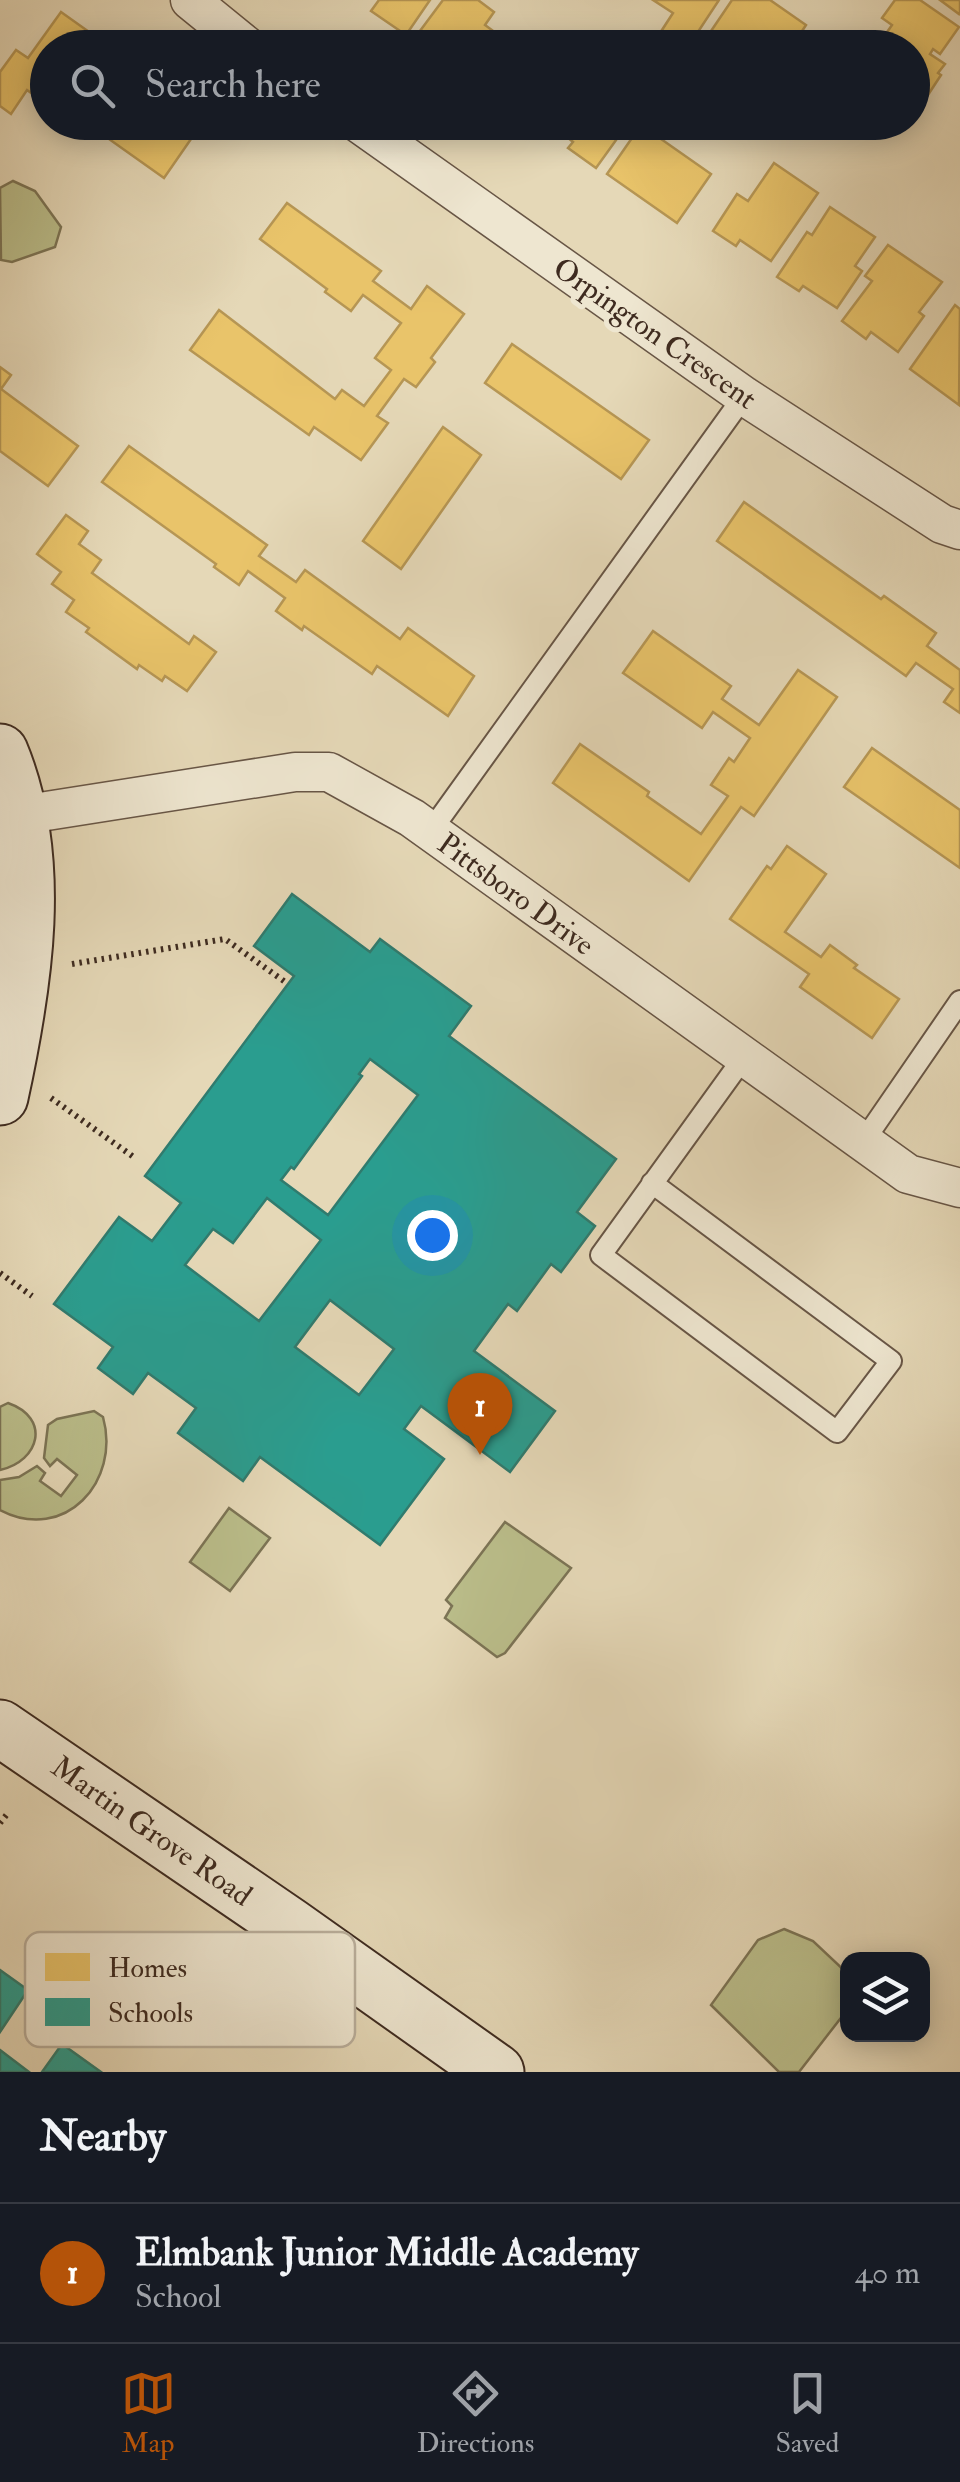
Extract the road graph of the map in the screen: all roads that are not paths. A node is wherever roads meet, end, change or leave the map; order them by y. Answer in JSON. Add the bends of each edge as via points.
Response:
{"nodes":[{"id":1,"x":190,"y":0,"type":"edge"},
{"id":2,"x":227,"y":30,"type":"edge"},
{"id":3,"x":383,"y":140,"type":"edge"},
{"id":4,"x":744,"y":396,"type":"junction"},
{"id":5,"x":960,"y":530,"type":"edge"},
{"id":6,"x":0,"y":752,"type":"edge"},
{"id":7,"x":21,"y":816,"type":"junction"},
{"id":8,"x":430,"y":832,"type":"junction"},
{"id":9,"x":960,"y":1001,"type":"edge"},
{"id":10,"x":744,"y":1057,"type":"junction"},
{"id":11,"x":25,"y":1098,"type":"edge"},
{"id":12,"x":863,"y":1142,"type":"junction"},
{"id":13,"x":652,"y":1184,"type":"junction"},
{"id":14,"x":960,"y":1188,"type":"edge"},
{"id":15,"x":1,"y":1727,"type":"edge"},
{"id":16,"x":295,"y":1932,"type":"edge"},
{"id":17,"x":355,"y":1974,"type":"edge"},
{"id":18,"x":496,"y":2072,"type":"edge"}],
"edges":[{"from":1,"to":2,"type":"street"},
{"from":3,"to":4,"type":"street","name":"Orpington Crescent"},
{"from":4,"to":5,"type":"street","name":"Orpington Crescent","via":[[918,510]]},
{"from":4,"to":8,"type":"lane"},
{"from":6,"to":7,"type":"main road"},
{"from":7,"to":8,"type":"street","name":"Pittsboro Drive","via":[[329,772]]},
{"from":7,"to":11,"type":"main road","via":[[26,954],[15,1029]]},
{"from":8,"to":10,"type":"street","name":"Pittsboro Drive"},
{"from":9,"to":12,"type":"lane"},
{"from":10,"to":12,"type":"street","name":"Pittsboro Drive"},
{"from":10,"to":13,"type":"lane"},
{"from":12,"to":14,"type":"street","name":"Pittsboro Drive","via":[[908,1174]]},
{"from":13,"to":13,"type":"lane","via":[[601,1255],[837,1432],[891,1361]]},
{"from":15,"to":16,"type":"main road","name":"Martin Grove Road"},
{"from":17,"to":18,"type":"main road","name":"Martin Grove Road"}]}
